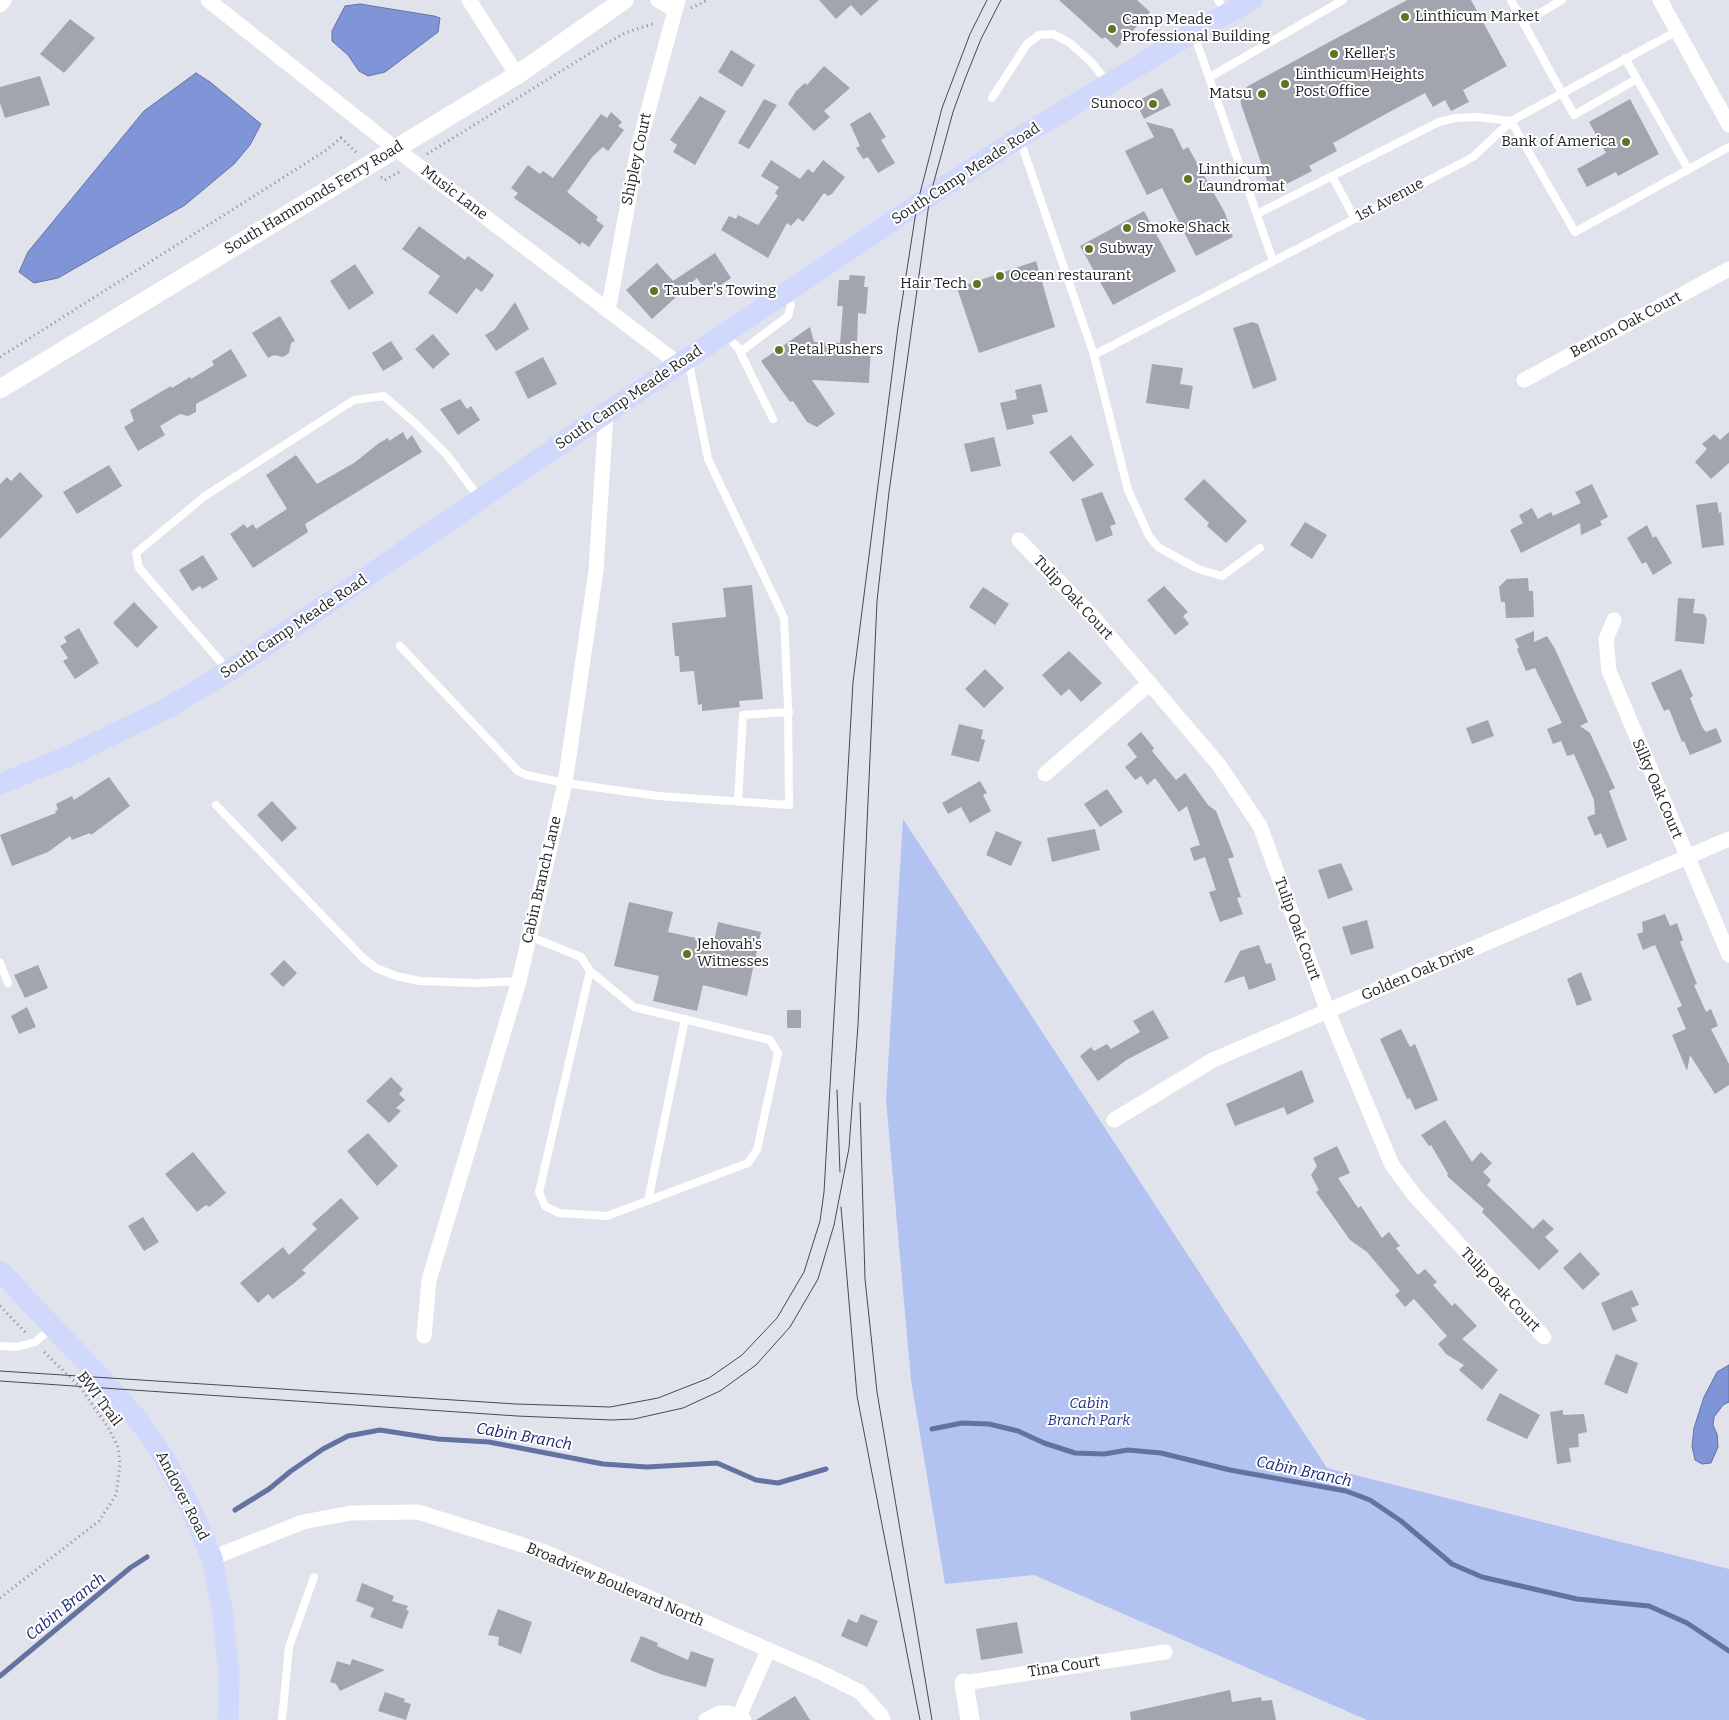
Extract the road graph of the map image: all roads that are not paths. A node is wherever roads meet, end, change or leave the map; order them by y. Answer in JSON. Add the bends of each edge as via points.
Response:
{"nodes":[{"id":1,"x":4,"y":0,"type":"edge"},
{"id":2,"x":208,"y":0,"type":"edge"},
{"id":3,"x":469,"y":0,"type":"edge"},
{"id":4,"x":624,"y":0,"type":"edge"},
{"id":5,"x":658,"y":0,"type":"edge"},
{"id":6,"x":1252,"y":0,"type":"edge"},
{"id":7,"x":1344,"y":0,"type":"edge"},
{"id":8,"x":1511,"y":0,"type":"edge"},
{"id":9,"x":1562,"y":0,"type":"edge"},
{"id":10,"x":1660,"y":0,"type":"edge"},
{"id":11,"x":0,"y":5,"type":"edge"},
{"id":12,"x":677,"y":5,"type":"edge"},
{"id":13,"x":1223,"y":7,"type":"edge"},
{"id":14,"x":1523,"y":23,"type":"junction"},
{"id":15,"x":1677,"y":31,"type":"junction"},
{"id":16,"x":1194,"y":32,"type":"junction"},
{"id":17,"x":1625,"y":58,"type":"junction"},
{"id":18,"x":517,"y":75,"type":"junction"},
{"id":19,"x":1210,"y":78,"type":"junction"},
{"id":20,"x":1637,"y":79,"type":"junction"},
{"id":21,"x":1108,"y":84,"type":"junction"},
{"id":22,"x":1562,"y":93,"type":"junction"},
{"id":23,"x":992,"y":98,"type":"dead end"},
{"id":24,"x":1511,"y":121,"type":"junction"},
{"id":25,"x":1729,"y":125,"type":"edge"},
{"id":26,"x":1019,"y":138,"type":"junction"},
{"id":27,"x":1729,"y":148,"type":"edge"},
{"id":28,"x":396,"y":149,"type":"junction"},
{"id":29,"x":1688,"y":169,"type":"junction"},
{"id":30,"x":1332,"y":176,"type":"junction"},
{"id":31,"x":1257,"y":214,"type":"junction"},
{"id":32,"x":1355,"y":219,"type":"junction"},
{"id":33,"x":1273,"y":261,"type":"junction"},
{"id":34,"x":1729,"y":269,"type":"edge"},
{"id":35,"x":608,"y":310,"type":"junction"},
{"id":36,"x":731,"y":341,"type":"junction"},
{"id":37,"x":1094,"y":355,"type":"junction"},
{"id":38,"x":684,"y":362,"type":"junction"},
{"id":39,"x":1524,"y":380,"type":"dead end"},
{"id":40,"x":0,"y":389,"type":"edge"},
{"id":41,"x":606,"y":412,"type":"junction"},
{"id":42,"x":774,"y":418,"type":"dead end"},
{"id":43,"x":481,"y":500,"type":"junction"},
{"id":44,"x":1019,"y":540,"type":"dead end"},
{"id":45,"x":1260,"y":548,"type":"dead end"},
{"id":46,"x":1614,"y":620,"type":"dead end"},
{"id":47,"x":400,"y":646,"type":"dead end"},
{"id":48,"x":229,"y":671,"type":"junction"},
{"id":49,"x":1150,"y":683,"type":"junction"},
{"id":50,"x":788,"y":712,"type":"junction"},
{"id":51,"x":1045,"y":774,"type":"dead end"},
{"id":52,"x":1,"y":783,"type":"edge"},
{"id":53,"x":565,"y":783,"type":"junction"},
{"id":54,"x":738,"y":801,"type":"junction"},
{"id":55,"x":216,"y":805,"type":"dead end"},
{"id":56,"x":1729,"y":839,"type":"edge"},
{"id":57,"x":1686,"y":857,"type":"junction"},
{"id":58,"x":529,"y":936,"type":"junction"},
{"id":59,"x":1729,"y":955,"type":"edge"},
{"id":60,"x":0,"y":963,"type":"edge"},
{"id":61,"x":590,"y":971,"type":"junction"},
{"id":62,"x":519,"y":981,"type":"junction"},
{"id":63,"x":8,"y":983,"type":"dead end"},
{"id":64,"x":1328,"y":1012,"type":"junction"},
{"id":65,"x":685,"y":1020,"type":"junction"},
{"id":66,"x":1114,"y":1120,"type":"dead end"},
{"id":67,"x":648,"y":1201,"type":"junction"},
{"id":68,"x":0,"y":1270,"type":"edge"},
{"id":69,"x":53,"y":1326,"type":"junction"},
{"id":70,"x":424,"y":1336,"type":"dead end"},
{"id":71,"x":1544,"y":1337,"type":"dead end"},
{"id":72,"x":0,"y":1346,"type":"edge"},
{"id":73,"x":212,"y":1558,"type":"junction"},
{"id":74,"x":314,"y":1577,"type":"dead end"},
{"id":75,"x":768,"y":1651,"type":"junction"},
{"id":76,"x":1165,"y":1652,"type":"dead end"},
{"id":77,"x":964,"y":1683,"type":"joint"},
{"id":78,"x":742,"y":1718,"type":"edge"},
{"id":79,"x":228,"y":1720,"type":"edge"},
{"id":80,"x":282,"y":1720,"type":"edge"},
{"id":81,"x":706,"y":1720,"type":"edge"},
{"id":82,"x":883,"y":1720,"type":"edge"},
{"id":83,"x":970,"y":1720,"type":"edge"}],
"edges":[{"from":1,"to":11,"type":"street"},
{"from":2,"to":28,"type":"street","name":"Music Lane"},
{"from":3,"to":18,"type":"street"},
{"from":4,"to":18,"type":"street","name":"South Hammonds Ferry Road"},
{"from":5,"to":12,"type":"street","name":"Shipley Court"},
{"from":6,"to":13,"type":"main road","name":"South Camp Meade Road"},
{"from":7,"to":19,"type":"lane"},
{"from":8,"to":14,"type":"lane"},
{"from":9,"to":14,"type":"lane"},
{"from":10,"to":15,"type":"street"},
{"from":12,"to":35,"type":"street","name":"Shipley Court","via":[[639,144]]},
{"from":13,"to":16,"type":"main road","name":"South Camp Meade Road"},
{"from":14,"to":22,"type":"lane"},
{"from":15,"to":17,"type":"lane","name":"1st Avenue"},
{"from":15,"to":25,"type":"street"},
{"from":16,"to":19,"type":"lane"},
{"from":16,"to":21,"type":"main road","name":"South Camp Meade Road"},
{"from":17,"to":20,"type":"lane"},
{"from":17,"to":22,"type":"lane","name":"1st Avenue"},
{"from":18,"to":28,"type":"street","name":"South Hammonds Ferry Road"},
{"from":19,"to":31,"type":"lane"},
{"from":20,"to":22,"type":"lane","via":[[1574,116]]},
{"from":20,"to":29,"type":"lane"},
{"from":21,"to":23,"type":"lane","via":[[1092,63],[1070,43],[1053,34],[1039,35],[1027,44]]},
{"from":21,"to":26,"type":"main road","name":"South Camp Meade Road"},
{"from":22,"to":24,"type":"lane","name":"1st Avenue"},
{"from":24,"to":29,"type":"lane","via":[[1575,232]]},
{"from":24,"to":30,"type":"lane","via":[[1477,117],[1439,122]]},
{"from":24,"to":32,"type":"lane","name":"1st Avenue","via":[[1473,157]]},
{"from":26,"to":36,"type":"main road","name":"South Camp Meade Road","via":[[783,294]]},
{"from":26,"to":37,"type":"lane"},
{"from":27,"to":29,"type":"lane"},
{"from":28,"to":35,"type":"street","name":"Music Lane"},
{"from":28,"to":40,"type":"street","name":"South Hammonds Ferry Road"},
{"from":30,"to":31,"type":"lane"},
{"from":30,"to":32,"type":"lane"},
{"from":31,"to":33,"type":"lane"},
{"from":32,"to":33,"type":"lane","name":"1st Avenue"},
{"from":33,"to":37,"type":"lane","name":"1st Avenue"},
{"from":34,"to":39,"type":"street","name":"Benton Oak Court"},
{"from":35,"to":38,"type":"street","name":"Music Lane"},
{"from":36,"to":38,"type":"main road","name":"South Camp Meade Road"},
{"from":36,"to":42,"type":"lane"},
{"from":37,"to":45,"type":"lane","via":[[1128,490],[1149,536],[1158,547],[1198,568],[1222,576]]},
{"from":38,"to":41,"type":"main road","name":"South Camp Meade Road"},
{"from":38,"to":50,"type":"lane","via":[[708,459],[784,618]]},
{"from":41,"to":43,"type":"main road","name":"South Camp Meade Road"},
{"from":41,"to":53,"type":"street","name":"Cabin Branch Lane","via":[[596,571]]},
{"from":43,"to":48,"type":"main road","name":"South Camp Meade Road"},
{"from":43,"to":48,"type":"lane","via":[[447,455],[384,396],[354,400],[205,496],[136,552],[139,568]]},
{"from":44,"to":49,"type":"street","name":"Tulip Oak Court","via":[[1094,618]]},
{"from":46,"to":57,"type":"street","name":"Silky Oak Court","via":[[1606,639],[1609,672]]},
{"from":47,"to":53,"type":"lane","via":[[518,771],[538,779]]},
{"from":48,"to":52,"type":"main road","name":"South Camp Meade Road","via":[[169,708],[69,756]]},
{"from":49,"to":51,"type":"street"},
{"from":49,"to":64,"type":"street","name":"Tulip Oak Court","via":[[1219,765],[1260,826]]},
{"from":50,"to":54,"type":"lane","via":[[744,715]]},
{"from":50,"to":54,"type":"lane","via":[[789,805]]},
{"from":53,"to":54,"type":"lane","via":[[658,796]]},
{"from":53,"to":58,"type":"street","name":"Cabin Branch Lane"},
{"from":55,"to":62,"type":"lane","via":[[376,968],[420,981]]},
{"from":56,"to":57,"type":"street","name":"Golden Oak Drive"},
{"from":57,"to":59,"type":"street","name":"Silky Oak Court"},
{"from":57,"to":64,"type":"street","name":"Golden Oak Drive"},
{"from":58,"to":61,"type":"lane","via":[[582,957]]},
{"from":58,"to":62,"type":"street","name":"Cabin Branch Lane"},
{"from":60,"to":63,"type":"lane"},
{"from":61,"to":65,"type":"lane","via":[[634,1007]]},
{"from":61,"to":67,"type":"lane","via":[[539,1192],[545,1206],[559,1212],[608,1216]]},
{"from":62,"to":70,"type":"street","name":"Cabin Branch Lane","via":[[430,1280]]},
{"from":64,"to":66,"type":"street","name":"Golden Oak Drive","via":[[1213,1060]]},
{"from":64,"to":71,"type":"street","name":"Tulip Oak Court","via":[[1392,1165],[1415,1196]]},
{"from":65,"to":67,"type":"lane"},
{"from":65,"to":67,"type":"lane","via":[[770,1040],[778,1053],[757,1150],[748,1163]]},
{"from":68,"to":69,"type":"main road","name":"Andover Road"},
{"from":69,"to":72,"type":"lane","via":[[35,1342],[16,1347]]},
{"from":69,"to":73,"type":"main road","name":"Andover Road","via":[[112,1390],[158,1448],[188,1502]]},
{"from":73,"to":75,"type":"street","name":"Broadview Boulevard North","via":[[303,1522],[352,1513],[418,1512],[544,1552]]},
{"from":73,"to":79,"type":"main road","name":"Andover Road","via":[[228,1652]]},
{"from":74,"to":80,"type":"lane","via":[[289,1647]]},
{"from":75,"to":78,"type":"street"},
{"from":75,"to":82,"type":"street","name":"Broadview Boulevard North","via":[[860,1692]]},
{"from":76,"to":77,"type":"street","name":"Tina Court"},
{"from":77,"to":83,"type":"street"},
{"from":78,"to":81,"type":"street","via":[[719,1714]]}]}
